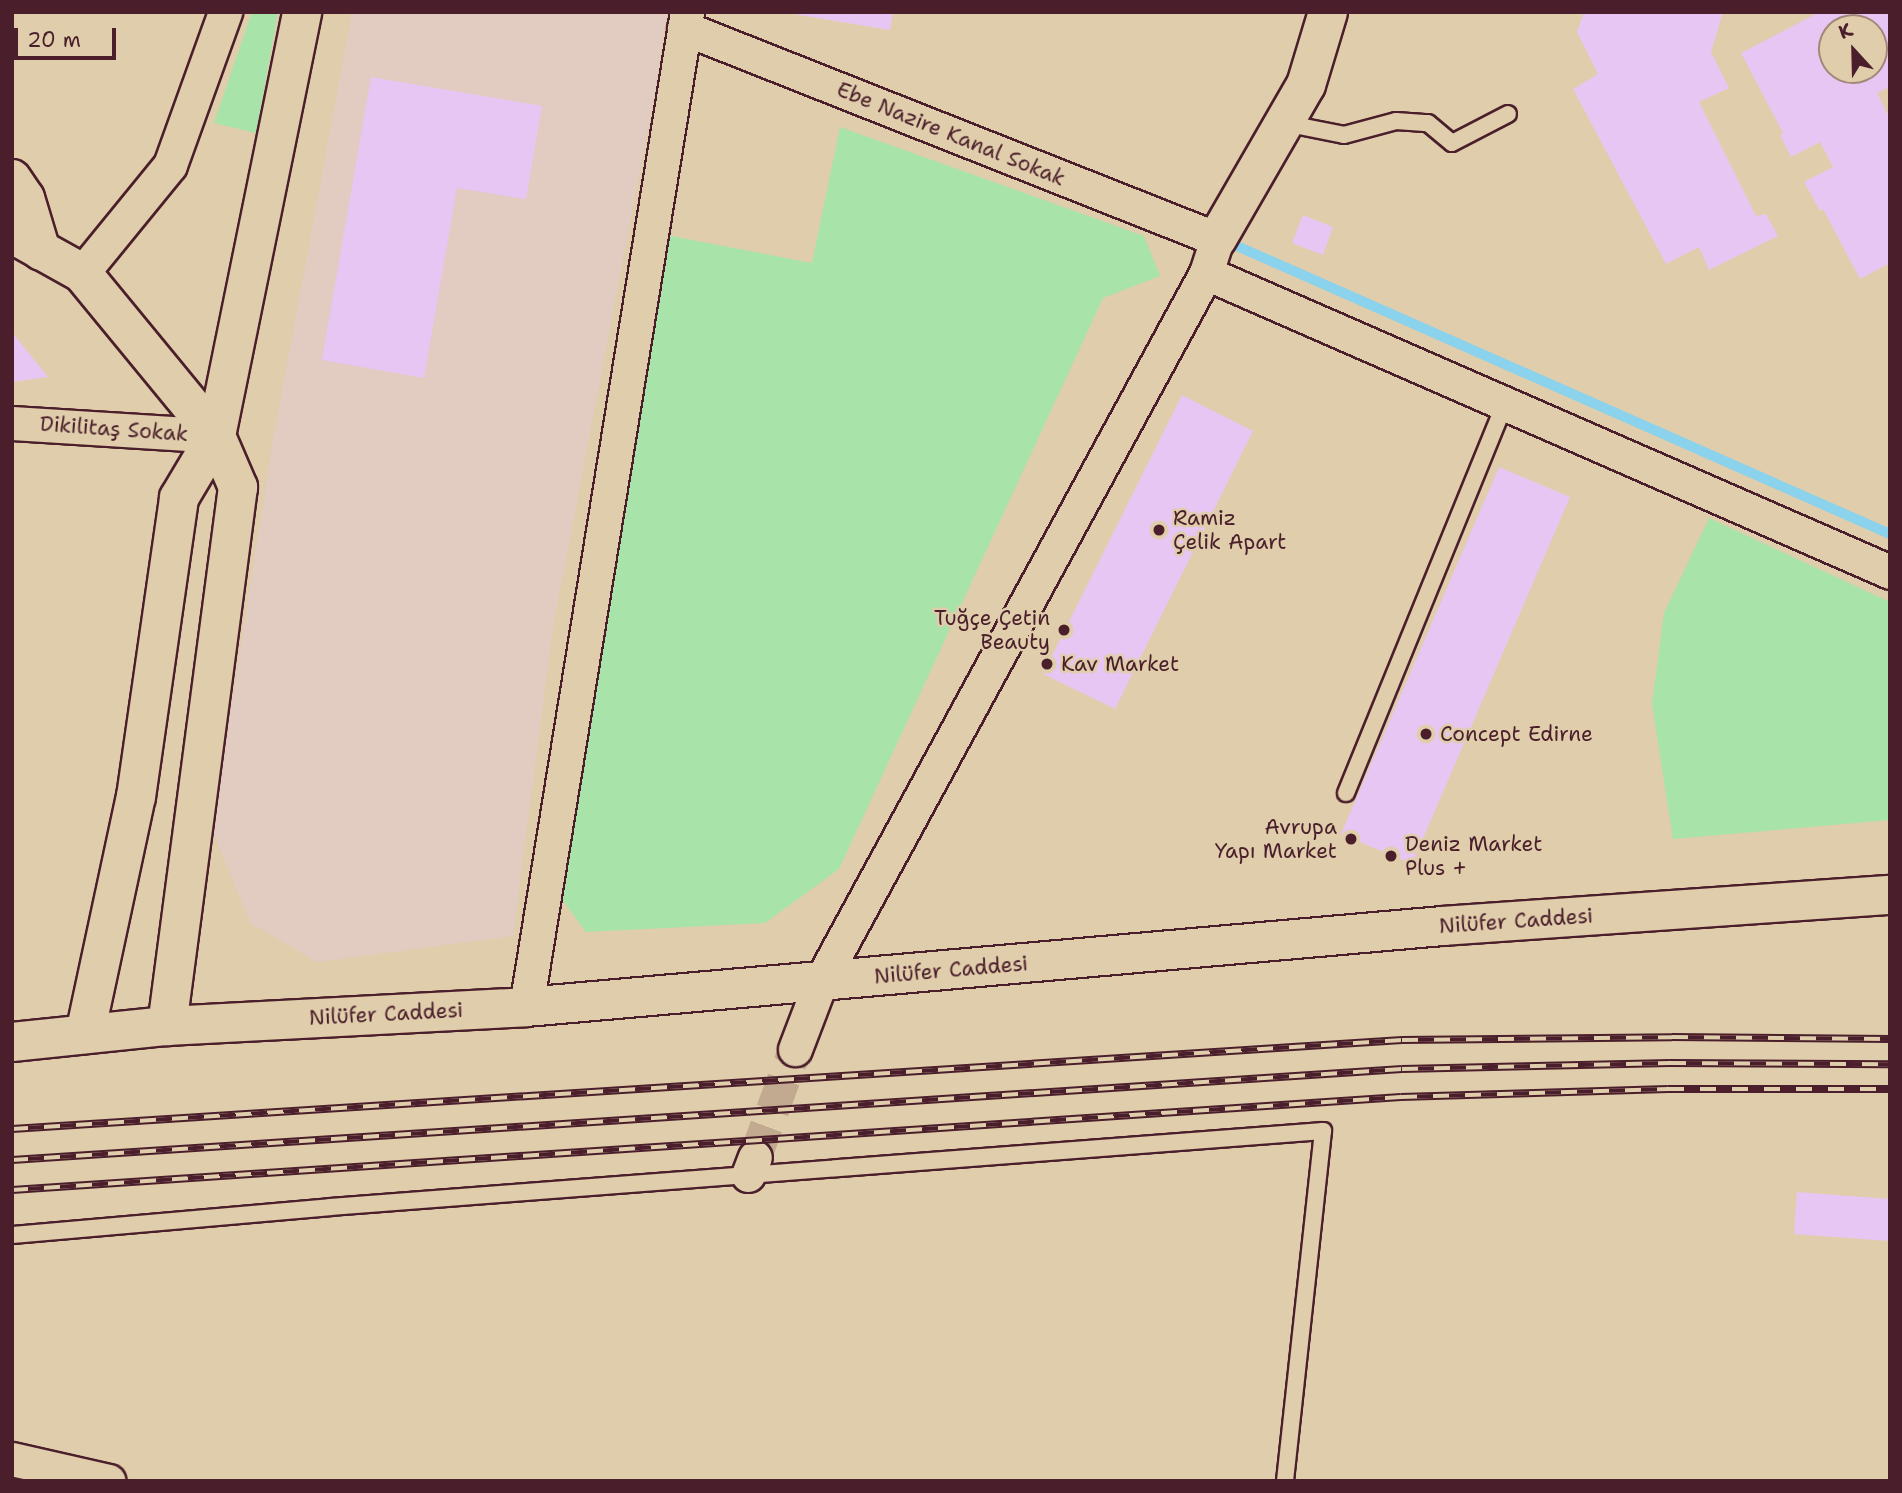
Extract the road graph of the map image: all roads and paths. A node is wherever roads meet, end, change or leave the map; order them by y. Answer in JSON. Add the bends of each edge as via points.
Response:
{"nodes":[{"id":1,"x":225,"y":12,"type":"edge"},
{"id":2,"x":302,"y":12,"type":"edge"},
{"id":3,"x":1328,"y":12,"type":"edge"},
{"id":4,"x":686,"y":20,"type":"edge"},
{"id":5,"x":1508,"y":114,"type":"dead end"},
{"id":6,"x":1284,"y":123,"type":"junction"},
{"id":7,"x":12,"y":179,"type":"edge"},
{"id":8,"x":22,"y":244,"type":"edge"},
{"id":9,"x":1212,"y":256,"type":"junction"},
{"id":10,"x":82,"y":273,"type":"junction"},
{"id":11,"x":1505,"y":404,"type":"junction"},
{"id":12,"x":12,"y":423,"type":"edge"},
{"id":13,"x":216,"y":436,"type":"junction"},
{"id":14,"x":1890,"y":572,"type":"edge"},
{"id":15,"x":1346,"y":793,"type":"dead end"},
{"id":16,"x":1890,"y":895,"type":"edge"},
{"id":17,"x":821,"y":981,"type":"junction"},
{"id":18,"x":526,"y":1007,"type":"junction"},
{"id":19,"x":167,"y":1026,"type":"junction"},
{"id":20,"x":85,"y":1034,"type":"junction"},
{"id":21,"x":12,"y":1042,"type":"edge"},
{"id":22,"x":795,"y":1049,"type":"tunnel mouth"},
{"id":23,"x":12,"y":1235,"type":"edge"},
{"id":24,"x":12,"y":1459,"type":"edge"},
{"id":25,"x":108,"y":1481,"type":"edge"},
{"id":26,"x":1285,"y":1481,"type":"edge"}],
"edges":[{"from":1,"to":10,"type":"street","via":[[170,165]]},
{"from":2,"to":13,"type":"main road"},
{"from":3,"to":6,"type":"main road","via":[[1306,85]]},
{"from":4,"to":9,"type":"street","name":"Ebe Nazire Kanal Sokak"},
{"from":4,"to":18,"type":"street"},
{"from":5,"to":6,"type":"lane","via":[[1452,143],[1428,123],[1396,121],[1344,135]]},
{"from":6,"to":9,"type":"main road"},
{"from":7,"to":8,"type":"main road","via":[[25,198]]},
{"from":8,"to":10,"type":"main road"},
{"from":9,"to":11,"type":"street","name":"Ebe Nazire Kanal Sokak"},
{"from":9,"to":17,"type":"street"},
{"from":10,"to":13,"type":"main road"},
{"from":11,"to":14,"type":"street","name":"Ebe Nazire Kanal Sokak"},
{"from":11,"to":15,"type":"lane"},
{"from":12,"to":13,"type":"street","name":"Dikilitaş Sokak"},
{"from":13,"to":19,"type":"main road","via":[[238,487]]},
{"from":13,"to":20,"type":"main road","via":[[179,498],[136,797]]},
{"from":16,"to":17,"type":"main road","name":"Nilüfer Caddesi","via":[[1443,926]]},
{"from":17,"to":18,"type":"main road","name":"Nilüfer Caddesi"},
{"from":17,"to":22,"type":"street"},
{"from":18,"to":19,"type":"main road","name":"Nilüfer Caddesi"},
{"from":19,"to":20,"type":"main road","name":"Nilüfer Caddesi"},
{"from":20,"to":21,"type":"main road","name":"Nilüfer Caddesi"},
{"from":23,"to":26,"type":"lane","via":[[751,1166],[1323,1131]]},
{"from":24,"to":25,"type":"street"}]}
